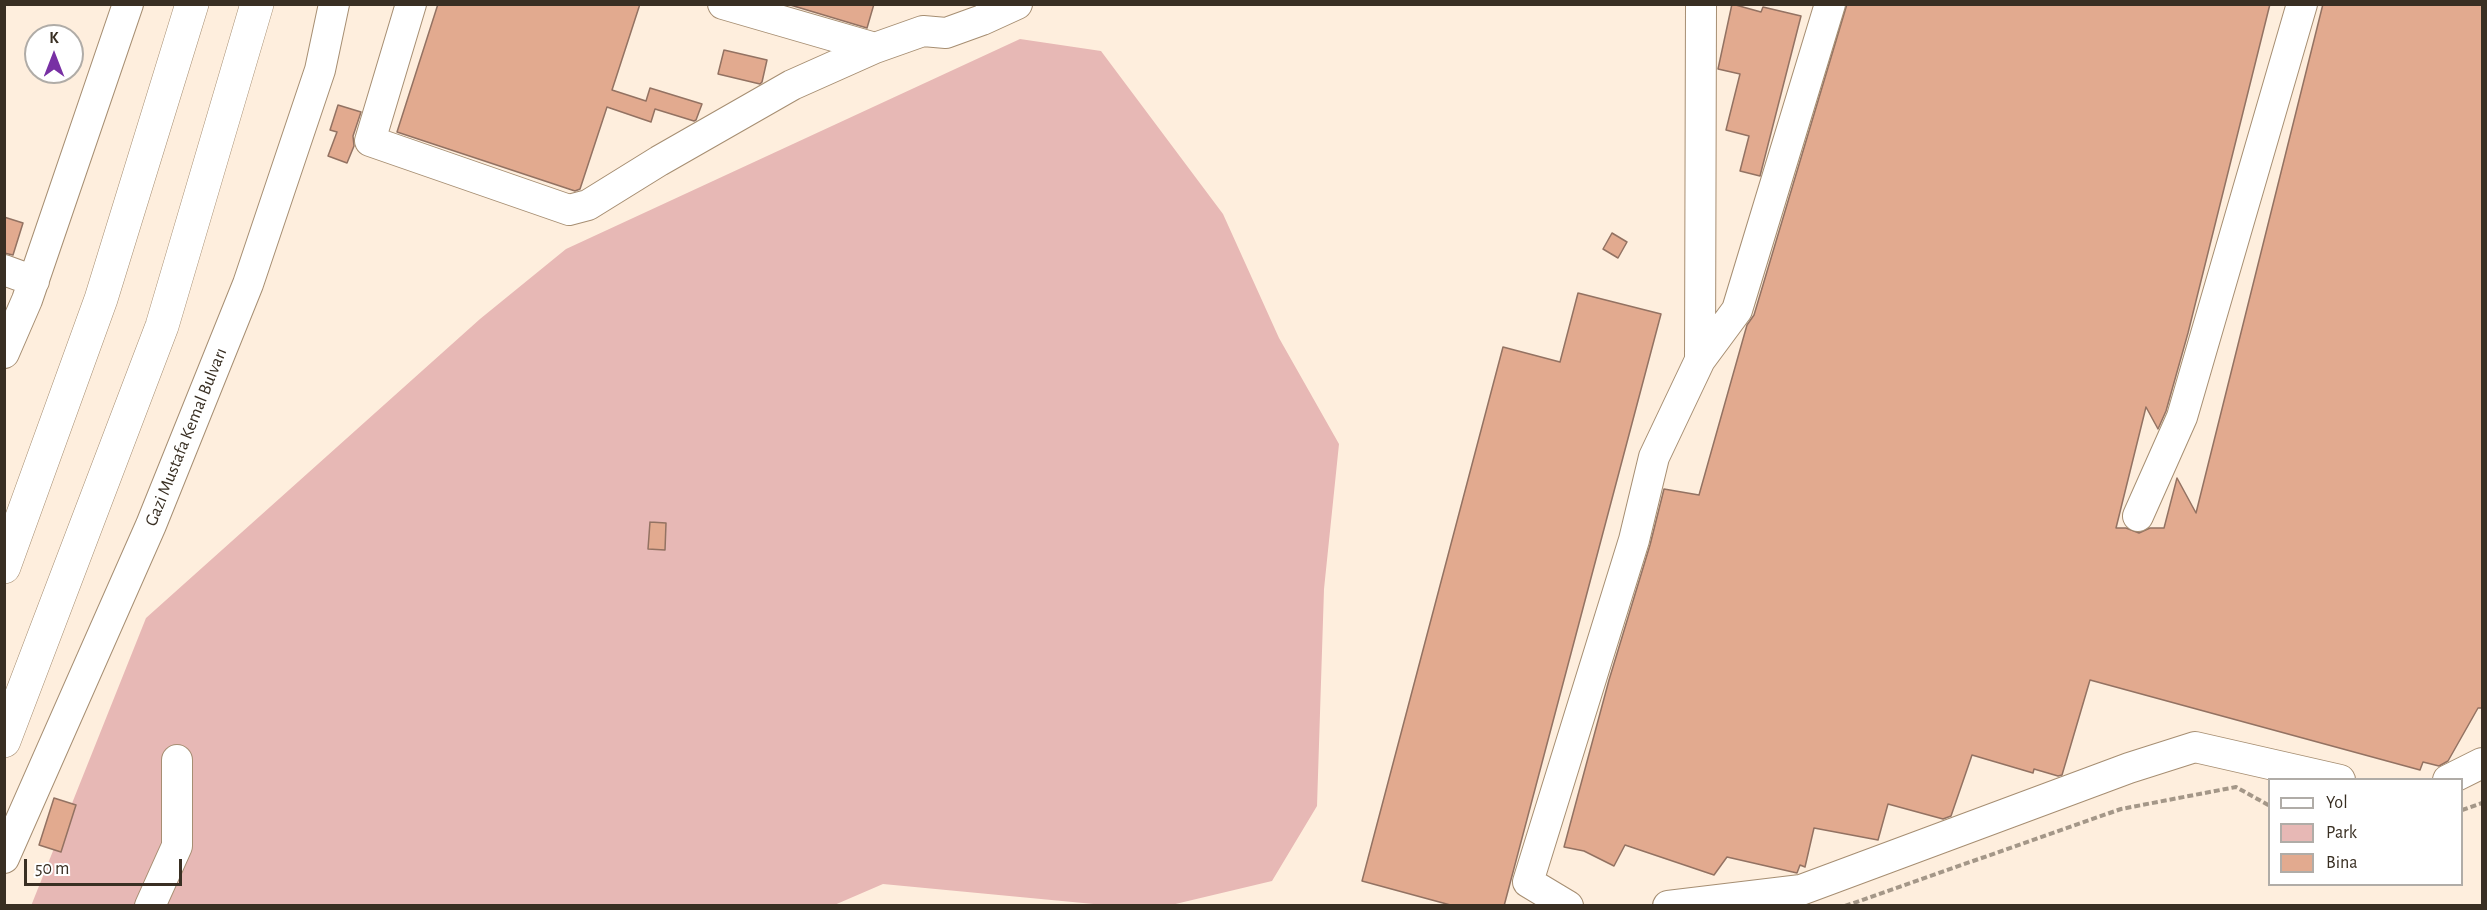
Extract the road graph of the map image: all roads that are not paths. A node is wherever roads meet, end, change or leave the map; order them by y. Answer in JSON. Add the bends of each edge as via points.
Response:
{"nodes":[{"id":1,"x":129,"y":4,"type":"edge"},
{"id":2,"x":192,"y":4,"type":"edge"},
{"id":3,"x":258,"y":4,"type":"edge"},
{"id":4,"x":334,"y":4,"type":"edge"},
{"id":5,"x":411,"y":4,"type":"edge"},
{"id":6,"x":723,"y":4,"type":"edge"},
{"id":7,"x":1017,"y":4,"type":"edge"},
{"id":8,"x":1701,"y":4,"type":"edge"},
{"id":9,"x":1830,"y":4,"type":"edge"},
{"id":10,"x":2302,"y":4,"type":"edge"},
{"id":11,"x":927,"y":18,"type":"edge"},
{"id":12,"x":875,"y":48,"type":"junction"},
{"id":13,"x":4,"y":270,"type":"edge"},
{"id":14,"x":34,"y":281,"type":"junction"},
{"id":15,"x":4,"y":352,"type":"edge"},
{"id":16,"x":1700,"y":360,"type":"junction"},
{"id":17,"x":2138,"y":516,"type":"dead end"},
{"id":18,"x":4,"y":567,"type":"edge"},
{"id":19,"x":4,"y":741,"type":"edge"},
{"id":20,"x":177,"y":760,"type":"dead end"},
{"id":21,"x":2482,"y":763,"type":"edge"},
{"id":22,"x":2331,"y":778,"type":"edge"},
{"id":23,"x":2452,"y":778,"type":"edge"},
{"id":24,"x":4,"y":858,"type":"edge"},
{"id":25,"x":150,"y":906,"type":"edge"},
{"id":26,"x":1569,"y":906,"type":"edge"},
{"id":27,"x":1668,"y":906,"type":"edge"}],
"edges":[{"from":1,"to":14,"type":"street"},
{"from":2,"to":18,"type":"highway","via":[[101,299]]},
{"from":3,"to":19,"type":"highway","via":[[162,326]]},
{"from":4,"to":24,"type":"street","name":"Gazi Mustafa Kemal Bulvarı","via":[[320,70],[248,284],[151,525]]},
{"from":5,"to":12,"type":"street","via":[[370,141],[569,210],[588,205],[792,85]]},
{"from":6,"to":12,"type":"street"},
{"from":7,"to":11,"type":"street","via":[[946,33]]},
{"from":8,"to":16,"type":"street"},
{"from":9,"to":16,"type":"street","via":[[1737,310]]},
{"from":10,"to":17,"type":"street","via":[[2182,417]]},
{"from":11,"to":12,"type":"street"},
{"from":13,"to":14,"type":"street"},
{"from":14,"to":15,"type":"street"},
{"from":16,"to":26,"type":"street","via":[[1654,457],[1634,540],[1528,882]]},
{"from":20,"to":25,"type":"street","via":[[177,846]]},
{"from":21,"to":23,"type":"street"},
{"from":22,"to":27,"type":"street","via":[[2195,747],[1801,890]]}]}
